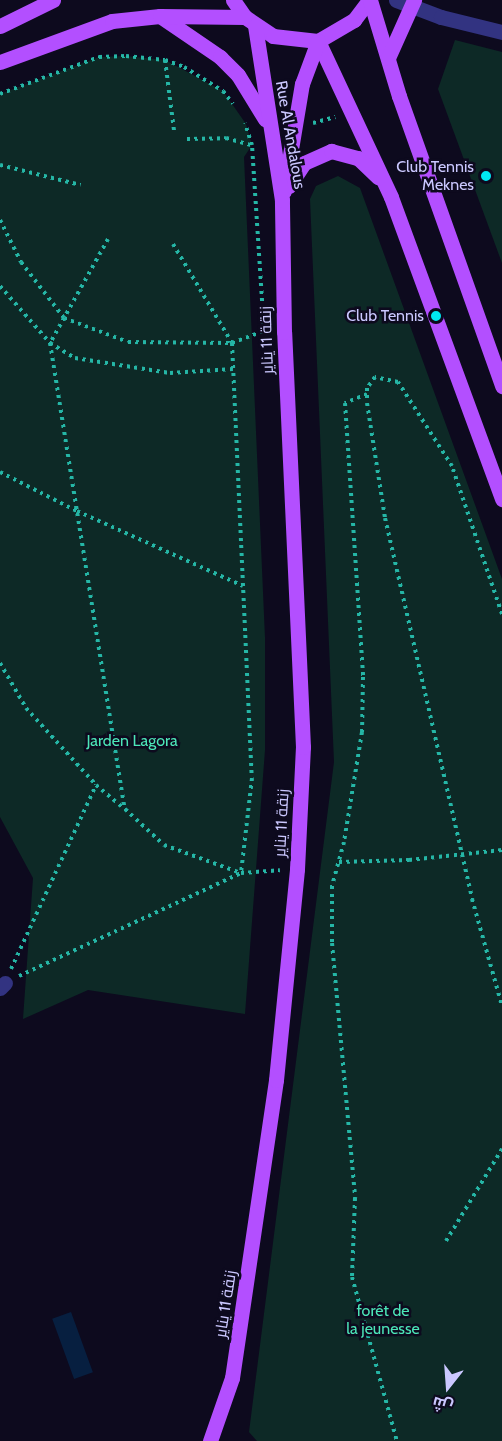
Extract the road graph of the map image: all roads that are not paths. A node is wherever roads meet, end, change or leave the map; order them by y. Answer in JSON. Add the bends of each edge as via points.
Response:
{"nodes":[{"id":1,"x":53,"y":0,"type":"edge"},
{"id":2,"x":234,"y":0,"type":"edge"},
{"id":3,"x":370,"y":0,"type":"edge"},
{"id":4,"x":396,"y":0,"type":"edge"},
{"id":5,"x":413,"y":3,"type":"edge"},
{"id":6,"x":37,"y":7,"type":"edge"},
{"id":7,"x":0,"y":16,"type":"edge"},
{"id":8,"x":160,"y":16,"type":"junction"},
{"id":9,"x":250,"y":21,"type":"junction"},
{"id":10,"x":0,"y":26,"type":"edge"},
{"id":11,"x":502,"y":32,"type":"edge"},
{"id":12,"x":318,"y":41,"type":"junction"},
{"id":13,"x":388,"y":58,"type":"junction"},
{"id":14,"x":0,"y":62,"type":"edge"},
{"id":15,"x":269,"y":124,"type":"junction"},
{"id":16,"x":391,"y":197,"type":"junction"},
{"id":17,"x":282,"y":200,"type":"junction"},
{"id":18,"x":502,"y":386,"type":"edge"},
{"id":19,"x":502,"y":499,"type":"edge"},
{"id":20,"x":210,"y":1441,"type":"edge"}],
"edges":[{"from":1,"to":6,"type":"main road"},
{"from":2,"to":9,"type":"main road"},
{"from":3,"to":12,"type":"main road","via":[[354,20]]},
{"from":3,"to":13,"type":"main road"},
{"from":4,"to":5,"type":"street"},
{"from":5,"to":11,"type":"street"},
{"from":5,"to":13,"type":"main road"},
{"from":6,"to":7,"type":"street"},
{"from":6,"to":10,"type":"main road"},
{"from":8,"to":9,"type":"main road"},
{"from":8,"to":14,"type":"main road","via":[[112,21]]},
{"from":8,"to":15,"type":"main road","via":[[220,57],[238,75]]},
{"from":9,"to":12,"type":"main road","via":[[292,40]]},
{"from":9,"to":15,"type":"main road","name":"Rue Al Andalous"},
{"from":12,"to":16,"type":"main road"},
{"from":12,"to":17,"type":"main road","name":"Rue Al Andalous","via":[[302,84]]},
{"from":13,"to":18,"type":"main road"},
{"from":15,"to":17,"type":"main road","name":"Rue Al Andalous"},
{"from":16,"to":17,"type":"main road","via":[[358,158],[331,151],[304,163]]},
{"from":16,"to":19,"type":"main road"},
{"from":17,"to":20,"type":"main road","name":"زنقة 11 يناير","via":[[284,332],[302,686],[297,869],[276,1080],[251,1262],[232,1378]]}]}
